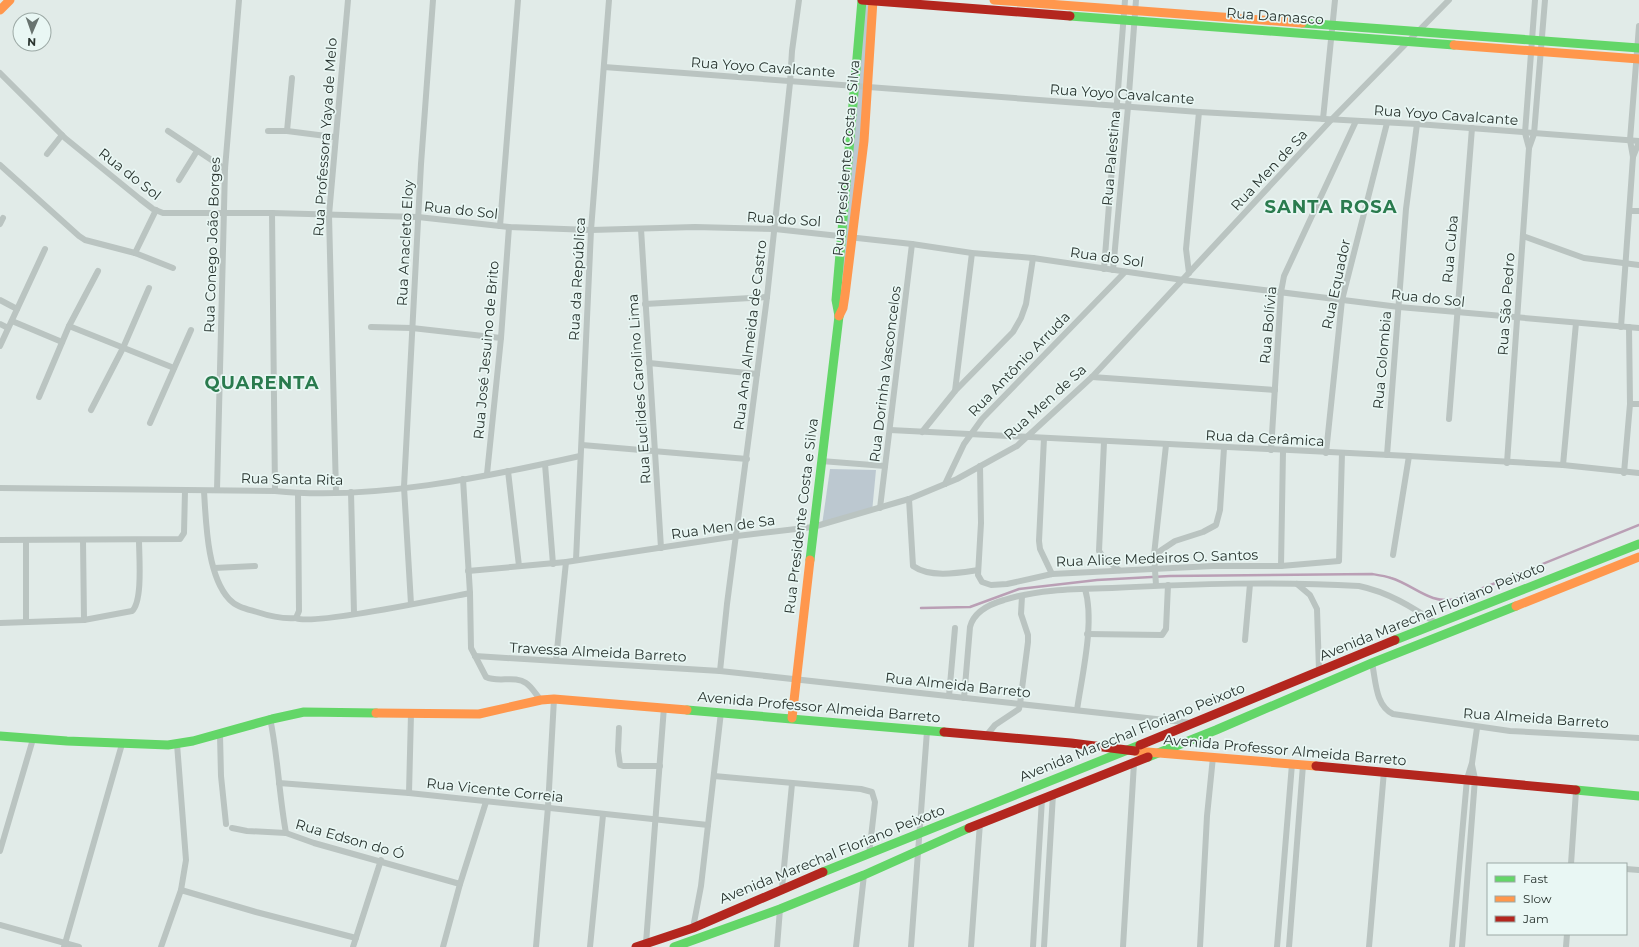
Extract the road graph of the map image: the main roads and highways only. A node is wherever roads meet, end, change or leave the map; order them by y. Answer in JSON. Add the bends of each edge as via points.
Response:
{"nodes":[{"id":1,"x":10,"y":0,"type":"edge"},
{"id":2,"x":862,"y":0,"type":"edge"},
{"id":3,"x":873,"y":0,"type":"edge"},
{"id":4,"x":994,"y":0,"type":"edge"},
{"id":5,"x":1125,"y":4,"type":"edge"},
{"id":6,"x":0,"y":10,"type":"edge"},
{"id":7,"x":1333,"y":30,"type":"junction"},
{"id":8,"x":1638,"y":48,"type":"edge"},
{"id":9,"x":1638,"y":59,"type":"edge"},
{"id":10,"x":839,"y":316,"type":"junction"},
{"id":11,"x":1639,"y":544,"type":"edge"},
{"id":12,"x":1639,"y":557,"type":"edge"},
{"id":13,"x":792,"y":718,"type":"junction"},
{"id":14,"x":0,"y":736,"type":"edge"},
{"id":15,"x":1125,"y":749,"type":"junction"},
{"id":16,"x":1157,"y":754,"type":"junction"},
{"id":17,"x":1639,"y":796,"type":"edge"},
{"id":18,"x":695,"y":943,"type":"edge"},
{"id":19,"x":636,"y":947,"type":"edge"},
{"id":20,"x":674,"y":947,"type":"edge"}],
"edges":[{"from":1,"to":6,"type":"main road"},
{"from":2,"to":3,"type":"main road","name":"Rua Damasco"},
{"from":2,"to":10,"type":"main road","name":"Rua Presidente Costa e Silva","via":[[835,305]]},
{"from":3,"to":7,"type":"main road","name":"Rua Damasco","via":[[1124,20]]},
{"from":3,"to":10,"type":"main road","name":"Rua Presidente Costa e Silva","via":[[864,141],[845,296]]},
{"from":4,"to":5,"type":"main road","name":"Rua Damasco"},
{"from":5,"to":7,"type":"main road","name":"Rua Damasco","via":[[1135,10]]},
{"from":7,"to":8,"type":"main road","name":"Rua Damasco","via":[[1542,40]]},
{"from":7,"to":9,"type":"main road","name":"Rua Damasco","via":[[1410,41]]},
{"from":10,"to":13,"type":"main road","name":"Rua Presidente Costa e Silva"},
{"from":11,"to":15,"type":"main road","name":"Avenida Marechal Floriano Peixoto"},
{"from":12,"to":16,"type":"main road","name":"Avenida Marechal Floriano Peixoto","via":[[1372,663]]},
{"from":13,"to":14,"type":"main road","name":"Avenida Professor Almeida Barreto","via":[[554,699],[478,714],[304,712],[270,718],[220,735],[177,744],[122,744]]},
{"from":13,"to":15,"type":"main road","name":"Avenida Professor Almeida Barreto"},
{"from":15,"to":16,"type":"main road","name":"Avenida Professor Almeida Barreto"},
{"from":15,"to":19,"type":"main road","name":"Avenida Marechal Floriano Peixoto","via":[[782,888],[693,928]]},
{"from":16,"to":17,"type":"main road","name":"Avenida Professor Almeida Barreto","via":[[1384,771]]},
{"from":16,"to":18,"type":"main road","name":"Avenida Marechal Floriano Peixoto","via":[[980,823],[864,875]]},
{"from":18,"to":20,"type":"main road","name":"Avenida Marechal Floriano Peixoto"}]}
